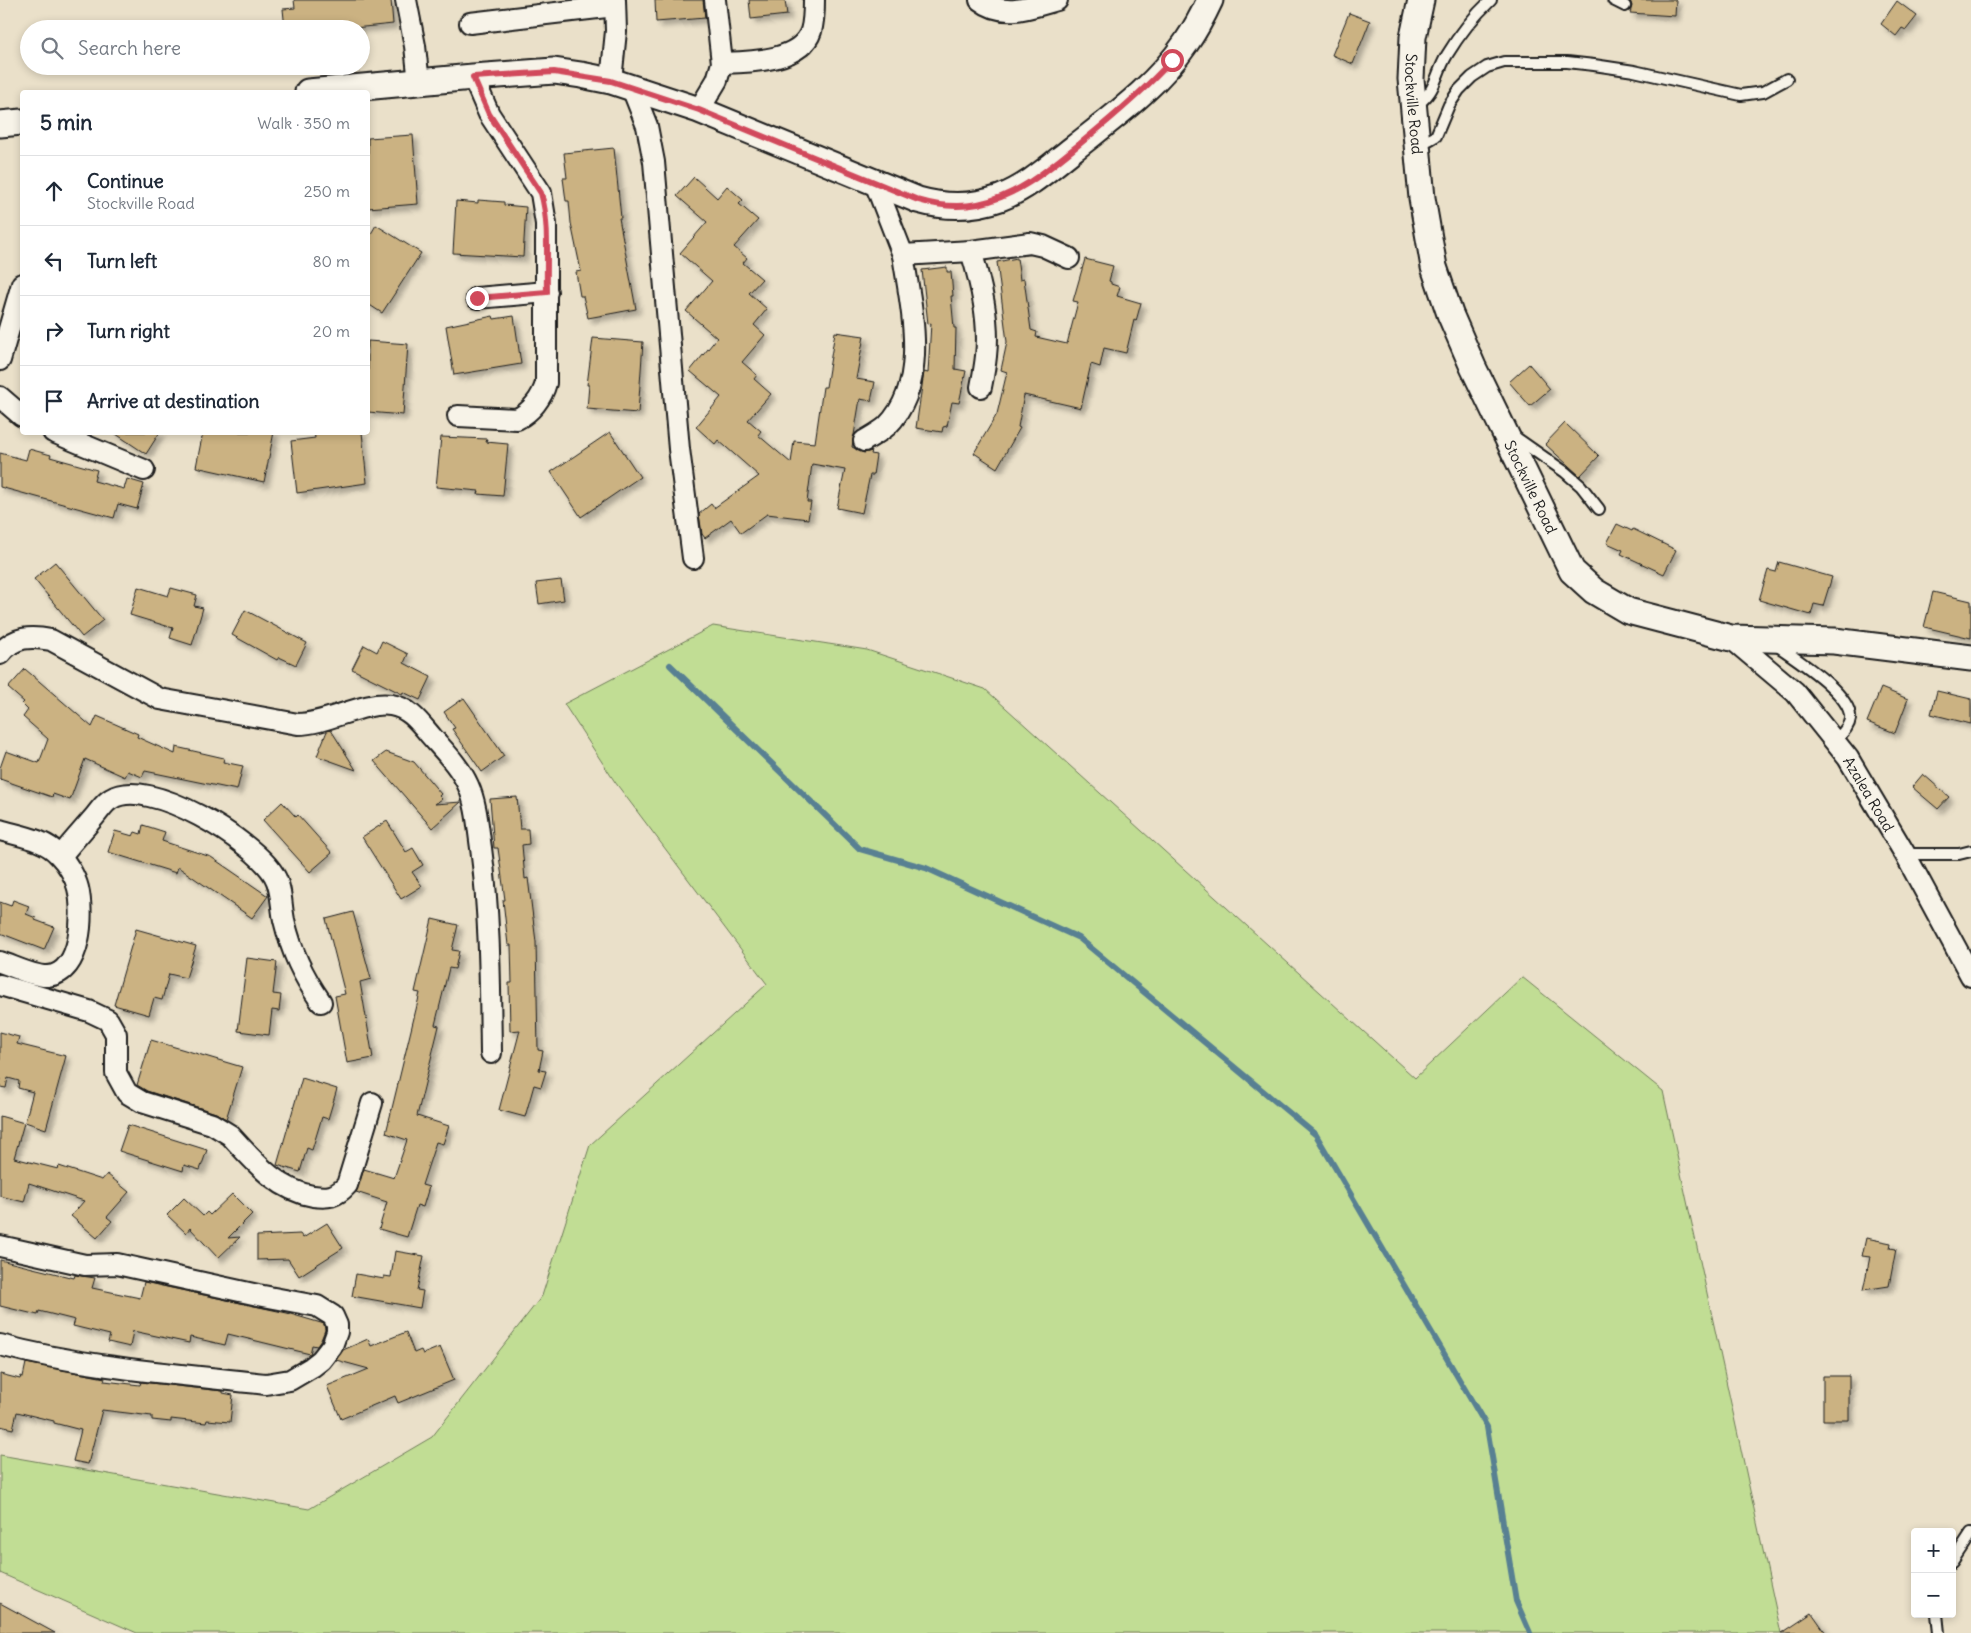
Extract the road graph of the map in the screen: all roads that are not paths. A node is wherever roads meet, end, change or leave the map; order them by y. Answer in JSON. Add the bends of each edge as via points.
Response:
{"nodes":[{"id":1,"x":406,"y":0,"type":"edge"},
{"id":2,"x":715,"y":0,"type":"edge"},
{"id":3,"x":814,"y":0,"type":"edge"},
{"id":4,"x":980,"y":0,"type":"edge"},
{"id":5,"x":1057,"y":0,"type":"edge"},
{"id":6,"x":1210,"y":0,"type":"edge"},
{"id":7,"x":1421,"y":0,"type":"edge"},
{"id":8,"x":1491,"y":0,"type":"edge"},
{"id":9,"x":1614,"y":0,"type":"edge"},
{"id":10,"x":615,"y":3,"type":"edge"},
{"id":11,"x":1625,"y":6,"type":"dead end"},
{"id":12,"x":470,"y":23,"type":"dead end"},
{"id":13,"x":722,"y":63,"type":"junction"},
{"id":14,"x":473,"y":77,"type":"junction"},
{"id":15,"x":1787,"y":79,"type":"dead end"},
{"id":16,"x":419,"y":82,"type":"junction"},
{"id":17,"x":621,"y":84,"type":"junction"},
{"id":18,"x":330,"y":90,"type":"edge"},
{"id":19,"x":1414,"y":108,"type":"junction"},
{"id":20,"x":699,"y":110,"type":"junction"},
{"id":21,"x":20,"y":122,"type":"edge"},
{"id":22,"x":0,"y":124,"type":"edge"},
{"id":23,"x":1417,"y":142,"type":"junction"},
{"id":24,"x":875,"y":183,"type":"junction"},
{"id":25,"x":972,"y":251,"type":"junction"},
{"id":26,"x":903,"y":255,"type":"junction"},
{"id":27,"x":1069,"y":258,"type":"dead end"},
{"id":28,"x":20,"y":291,"type":"edge"},
{"id":29,"x":547,"y":292,"type":"junction"},
{"id":30,"x":477,"y":298,"type":"dead end"},
{"id":31,"x":0,"y":360,"type":"edge"},
{"id":32,"x":981,"y":387,"type":"dead end"},
{"id":33,"x":0,"y":397,"type":"edge"},
{"id":34,"x":20,"y":414,"type":"edge"},
{"id":35,"x":458,"y":416,"type":"dead end"},
{"id":36,"x":1504,"y":430,"type":"junction"},
{"id":37,"x":60,"y":435,"type":"edge"},
{"id":38,"x":864,"y":441,"type":"dead end"},
{"id":39,"x":144,"y":470,"type":"dead end"},
{"id":40,"x":1599,"y":509,"type":"dead end"},
{"id":41,"x":693,"y":558,"type":"dead end"},
{"id":42,"x":1731,"y":638,"type":"junction"},
{"id":43,"x":1769,"y":639,"type":"junction"},
{"id":44,"x":0,"y":654,"type":"edge"},
{"id":45,"x":1971,"y":658,"type":"edge"},
{"id":46,"x":1836,"y":741,"type":"junction"},
{"id":47,"x":0,"y":830,"type":"edge"},
{"id":48,"x":1971,"y":851,"type":"edge"},
{"id":49,"x":1905,"y":854,"type":"junction"},
{"id":50,"x":61,"y":856,"type":"junction"},
{"id":51,"x":0,"y":962,"type":"edge"},
{"id":52,"x":1971,"y":976,"type":"edge"},
{"id":53,"x":0,"y":985,"type":"edge"},
{"id":54,"x":322,"y":1002,"type":"dead end"},
{"id":55,"x":491,"y":1053,"type":"dead end"},
{"id":56,"x":372,"y":1103,"type":"dead end"},
{"id":57,"x":0,"y":1246,"type":"edge"},
{"id":58,"x":0,"y":1345,"type":"edge"},
{"id":59,"x":1971,"y":1533,"type":"edge"},
{"id":60,"x":1956,"y":1556,"type":"edge"},
{"id":61,"x":1937,"y":1618,"type":"edge"},
{"id":62,"x":1939,"y":1633,"type":"edge"}],
"edges":[{"from":1,"to":16,"type":"street"},
{"from":2,"to":13,"type":"street"},
{"from":3,"to":13,"type":"street","via":[[811,32],[795,49],[763,60]]},
{"from":4,"to":5,"type":"street","via":[[996,8],[1015,10]]},
{"from":6,"to":24,"type":"street","via":[[1186,43],[1149,85],[1054,164],[1016,190],[979,204],[958,207],[918,200]]},
{"from":7,"to":19,"type":"street","name":"Stockville Road","via":[[1413,37],[1411,79]]},
{"from":8,"to":19,"type":"lane","via":[[1447,55],[1428,96]]},
{"from":9,"to":11,"type":"lane"},
{"from":10,"to":12,"type":"street"},
{"from":10,"to":17,"type":"street"},
{"from":13,"to":20,"type":"street","via":[[717,80]]},
{"from":14,"to":16,"type":"street"},
{"from":14,"to":17,"type":"street","via":[[554,72]]},
{"from":14,"to":29,"type":"street","via":[[489,114],[541,193],[546,224]]},
{"from":15,"to":23,"type":"lane","via":[[1763,92],[1742,95],[1594,65],[1504,62],[1487,67],[1472,77],[1449,105],[1436,136]]},
{"from":16,"to":18,"type":"street"},
{"from":17,"to":20,"type":"street"},
{"from":17,"to":41,"type":"street","via":[[647,126],[654,162],[679,449]]},
{"from":19,"to":23,"type":"street","name":"Stockville Road"},
{"from":20,"to":24,"type":"street"},
{"from":21,"to":22,"type":"street"},
{"from":23,"to":36,"type":"street","name":"Stockville Road","via":[[1422,198],[1434,267],[1450,314]]},
{"from":24,"to":26,"type":"street"},
{"from":25,"to":26,"type":"street"},
{"from":25,"to":27,"type":"street","via":[[1030,243]]},
{"from":25,"to":32,"type":"street","via":[[982,292],[987,340]]},
{"from":26,"to":38,"type":"street","via":[[913,324],[914,363],[900,409],[884,428]]},
{"from":28,"to":31,"type":"street"},
{"from":29,"to":30,"type":"street"},
{"from":29,"to":35,"type":"street","via":[[546,383],[539,400],[517,419]]},
{"from":33,"to":34,"type":"street"},
{"from":36,"to":40,"type":"lane","via":[[1582,486]]},
{"from":36,"to":42,"type":"street","name":"Stockville Road","via":[[1569,565],[1582,581],[1628,611]]},
{"from":37,"to":39,"type":"street"},
{"from":42,"to":43,"type":"street","name":"Stockville Road"},
{"from":42,"to":46,"type":"street","name":"Azalea Road","via":[[1795,692]]},
{"from":43,"to":45,"type":"street","name":"Stockville Road","via":[[1834,641]]},
{"from":43,"to":46,"type":"lane","via":[[1830,685],[1847,706],[1850,713],[1848,726]]},
{"from":44,"to":55,"type":"street","via":[[20,638],[34,636],[51,640],[160,699],[298,724],[376,706],[391,705],[410,713],[460,770],[473,800],[487,906]]},
{"from":46,"to":49,"type":"street","name":"Azalea Road"},
{"from":47,"to":50,"type":"street","via":[[38,841]]},
{"from":48,"to":49,"type":"lane"},
{"from":49,"to":52,"type":"street","name":"Azalea Road"},
{"from":50,"to":51,"type":"street","via":[[75,879],[81,913],[78,941],[66,968],[47,976]]},
{"from":50,"to":54,"type":"street","via":[[110,799],[124,795],[145,796],[171,803],[216,824],[246,847],[275,876],[292,952]]},
{"from":53,"to":56,"type":"street","via":[[89,1011],[108,1020],[116,1034],[116,1073],[128,1093],[142,1102],[222,1129],[269,1175],[300,1193],[327,1198],[340,1193],[347,1184]]},
{"from":57,"to":58,"type":"street","via":[[85,1265],[117,1264],[317,1306],[333,1316],[337,1332],[328,1353],[312,1367],[283,1382],[266,1384],[49,1356]]},
{"from":59,"to":60,"type":"lane"},
{"from":61,"to":62,"type":"lane"}]}
